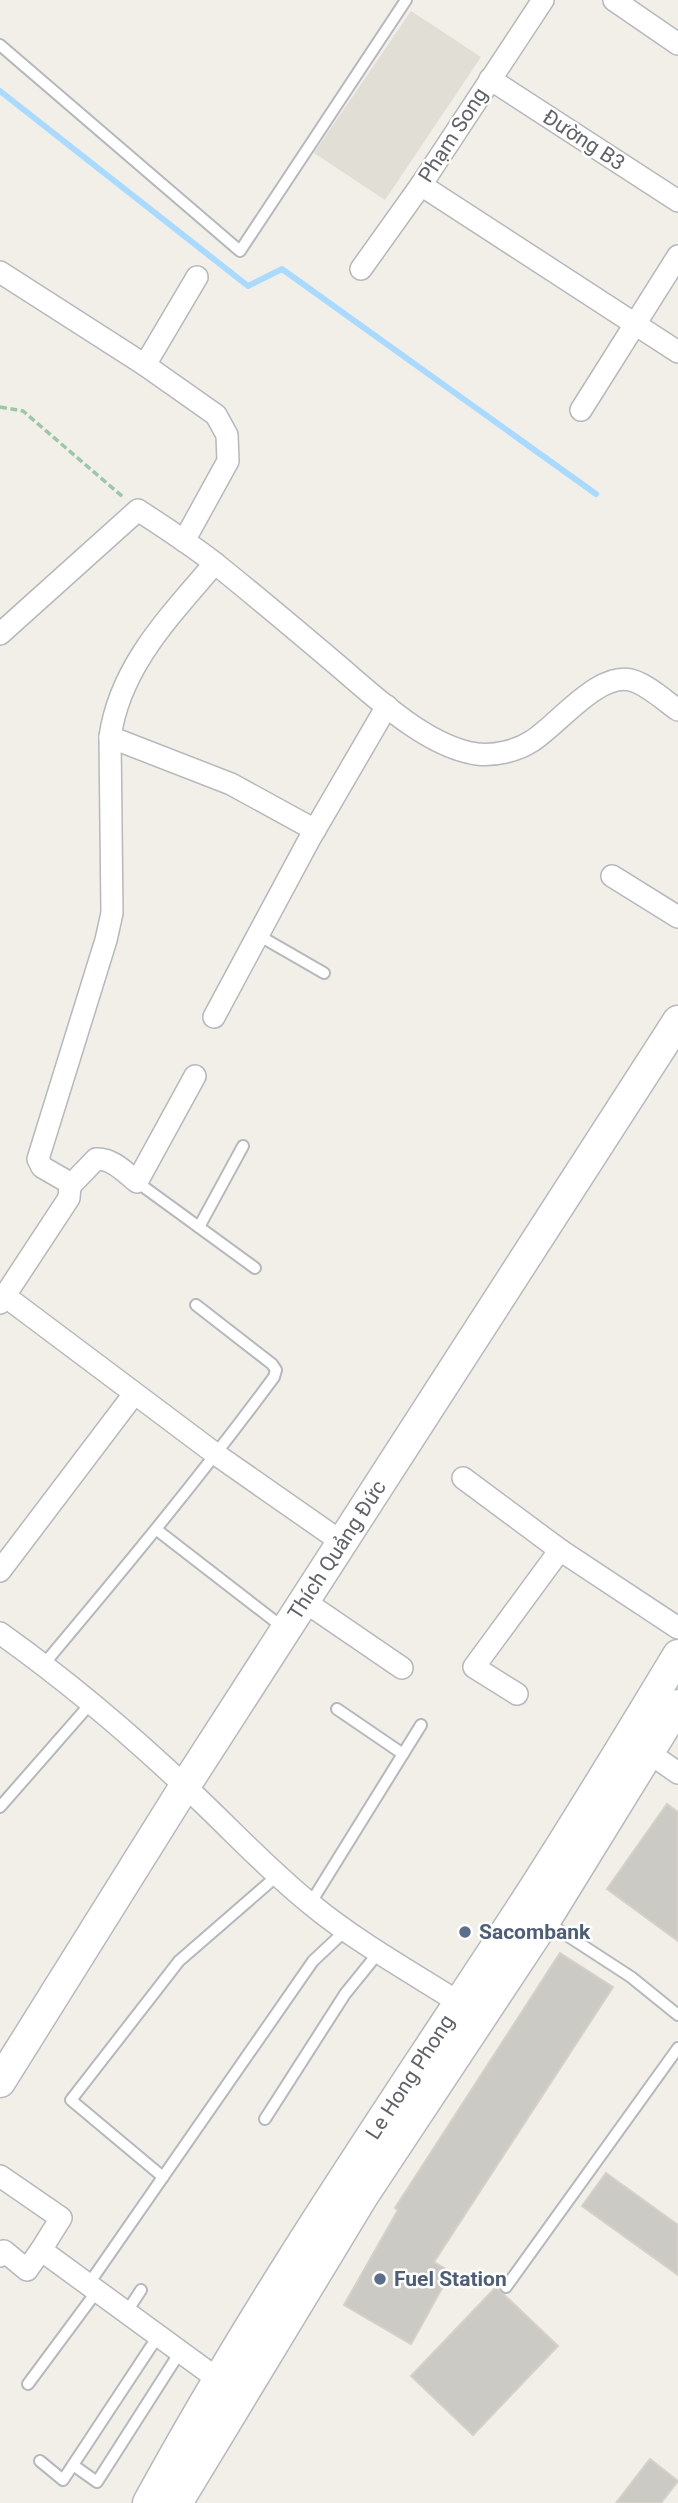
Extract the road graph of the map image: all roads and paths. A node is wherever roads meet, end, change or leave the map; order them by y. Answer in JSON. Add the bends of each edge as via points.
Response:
{"nodes":[{"id":1,"x":406,"y":0,"type":"edge"},
{"id":2,"x":543,"y":0,"type":"edge"},
{"id":3,"x":614,"y":0,"type":"edge"},
{"id":4,"x":678,"y":44,"type":"edge"},
{"id":5,"x":0,"y":45,"type":"edge"},
{"id":6,"x":490,"y":79,"type":"junction"},
{"id":7,"x":421,"y":185,"type":"junction"},
{"id":8,"x":678,"y":201,"type":"edge"},
{"id":9,"x":678,"y":256,"type":"edge"},
{"id":10,"x":361,"y":269,"type":"dead end"},
{"id":11,"x":0,"y":272,"type":"edge"},
{"id":12,"x":197,"y":277,"type":"dead end"},
{"id":13,"x":636,"y":324,"type":"junction"},
{"id":14,"x":678,"y":352,"type":"edge"},
{"id":15,"x":145,"y":365,"type":"junction"},
{"id":16,"x":0,"y":407,"type":"edge"},
{"id":17,"x":581,"y":410,"type":"dead end"},
{"id":18,"x":138,"y":510,"type":"junction"},
{"id":19,"x":184,"y":541,"type":"junction"},
{"id":20,"x":215,"y":563,"type":"junction"},
{"id":21,"x":0,"y":635,"type":"edge"},
{"id":22,"x":387,"y":706,"type":"junction"},
{"id":23,"x":678,"y":710,"type":"edge"},
{"id":24,"x":110,"y":737,"type":"junction"},
{"id":25,"x":314,"y":830,"type":"junction"},
{"id":26,"x":612,"y":876,"type":"dead end"},
{"id":27,"x":678,"y":916,"type":"edge"},
{"id":28,"x":258,"y":934,"type":"junction"},
{"id":29,"x":324,"y":973,"type":"dead end"},
{"id":30,"x":214,"y":1017,"type":"dead end"},
{"id":31,"x":678,"y":1021,"type":"edge"},
{"id":32,"x":195,"y":1076,"type":"dead end"},
{"id":33,"x":243,"y":1146,"type":"dead end"},
{"id":34,"x":137,"y":1182,"type":"junction"},
{"id":35,"x":70,"y":1186,"type":"junction"},
{"id":36,"x":199,"y":1227,"type":"junction"},
{"id":37,"x":255,"y":1268,"type":"dead end"},
{"id":38,"x":2,"y":1300,"type":"edge"},
{"id":39,"x":196,"y":1305,"type":"dead end"},
{"id":40,"x":134,"y":1394,"type":"junction"},
{"id":41,"x":217,"y":1455,"type":"junction"},
{"id":42,"x":463,"y":1478,"type":"dead end"},
{"id":43,"x":157,"y":1530,"type":"junction"},
{"id":44,"x":343,"y":1543,"type":"junction"},
{"id":45,"x":560,"y":1550,"type":"junction"},
{"id":46,"x":0,"y":1571,"type":"edge"},
{"id":47,"x":304,"y":1601,"type":"junction"},
{"id":48,"x":678,"y":1628,"type":"edge"},
{"id":49,"x":285,"y":1630,"type":"junction"},
{"id":50,"x":0,"y":1633,"type":"edge"},
{"id":51,"x":678,"y":1655,"type":"edge"},
{"id":52,"x":44,"y":1664,"type":"junction"},
{"id":53,"x":402,"y":1668,"type":"dead end"},
{"id":54,"x":517,"y":1694,"type":"dead end"},
{"id":55,"x":91,"y":1703,"type":"junction"},
{"id":56,"x":678,"y":1705,"type":"edge"},
{"id":57,"x":337,"y":1709,"type":"dead end"},
{"id":58,"x":421,"y":1725,"type":"dead end"},
{"id":59,"x":648,"y":1752,"type":"junction"},
{"id":60,"x":403,"y":1754,"type":"junction"},
{"id":61,"x":678,"y":1773,"type":"edge"},
{"id":62,"x":185,"y":1786,"type":"junction"},
{"id":63,"x":0,"y":1807,"type":"edge"},
{"id":64,"x":278,"y":1874,"type":"junction"},
{"id":65,"x":310,"y":1904,"type":"junction"},
{"id":66,"x":534,"y":1913,"type":"junction"},
{"id":67,"x":346,"y":1930,"type":"junction"},
{"id":68,"x":379,"y":1952,"type":"junction"},
{"id":69,"x":458,"y":2002,"type":"junction"},
{"id":70,"x":678,"y":2015,"type":"edge"},
{"id":71,"x":678,"y":2048,"type":"edge"},
{"id":72,"x":0,"y":2082,"type":"edge"},
{"id":73,"x":265,"y":2119,"type":"dead end"},
{"id":74,"x":0,"y":2176,"type":"edge"},
{"id":75,"x":163,"y":2177,"type":"junction"},
{"id":76,"x":41,"y":2250,"type":"junction"},
{"id":77,"x":0,"y":2256,"type":"edge"},
{"id":78,"x":308,"y":2259,"type":"junction"},
{"id":79,"x":506,"y":2287,"type":"dead end"},
{"id":80,"x":92,"y":2288,"type":"junction"},
{"id":81,"x":141,"y":2290,"type":"dead end"},
{"id":82,"x":126,"y":2313,"type":"junction"},
{"id":83,"x":158,"y":2336,"type":"junction"},
{"id":84,"x":254,"y":2347,"type":"junction"},
{"id":85,"x":180,"y":2352,"type":"junction"},
{"id":86,"x":219,"y":2381,"type":"junction"},
{"id":87,"x":28,"y":2384,"type":"dead end"},
{"id":88,"x":40,"y":2461,"type":"dead end"},
{"id":89,"x":73,"y":2465,"type":"junction"},
{"id":90,"x":148,"y":2503,"type":"edge"},
{"id":91,"x":178,"y":2503,"type":"edge"}],
"edges":[{"from":1,"to":5,"type":"lane","via":[[240,251]]},
{"from":2,"to":6,"type":"street","name":"Phạm Song"},
{"from":3,"to":4,"type":"street"},
{"from":6,"to":7,"type":"street","name":"Phạm Song"},
{"from":6,"to":8,"type":"street","name":"Đường B3"},
{"from":7,"to":10,"type":"street","name":"Phạm Song"},
{"from":7,"to":13,"type":"street"},
{"from":9,"to":13,"type":"street"},
{"from":11,"to":15,"type":"street"},
{"from":12,"to":15,"type":"street"},
{"from":13,"to":14,"type":"street"},
{"from":13,"to":17,"type":"street"},
{"from":15,"to":19,"type":"street","via":[[216,415],[227,435],[228,461]]},
{"from":16,"to":18,"type":"path","via":[[23,411]]},
{"from":18,"to":19,"type":"street"},
{"from":18,"to":21,"type":"street"},
{"from":19,"to":20,"type":"street"},
{"from":20,"to":22,"type":"street"},
{"from":20,"to":24,"type":"street","via":[[136,662],[113,714]]},
{"from":22,"to":23,"type":"street","via":[[428,735],[476,754],[515,750],[533,741],[597,688],[621,679],[635,681]]},
{"from":22,"to":25,"type":"street"},
{"from":24,"to":25,"type":"street","via":[[231,784]]},
{"from":24,"to":35,"type":"street","via":[[112,913],[38,1159],[42,1167]]},
{"from":25,"to":28,"type":"street"},
{"from":26,"to":27,"type":"street"},
{"from":28,"to":29,"type":"lane"},
{"from":28,"to":30,"type":"street"},
{"from":31,"to":44,"type":"main road","name":"Thích Quảng Đức"},
{"from":32,"to":34,"type":"street"},
{"from":33,"to":36,"type":"lane"},
{"from":34,"to":35,"type":"street","via":[[118,1166],[96,1159]]},
{"from":34,"to":36,"type":"lane"},
{"from":35,"to":38,"type":"street","via":[[69,1198]]},
{"from":36,"to":37,"type":"lane"},
{"from":38,"to":40,"type":"street"},
{"from":39,"to":41,"type":"lane","via":[[276,1370]]},
{"from":40,"to":41,"type":"street"},
{"from":40,"to":46,"type":"street"},
{"from":41,"to":43,"type":"lane"},
{"from":41,"to":44,"type":"street"},
{"from":42,"to":45,"type":"street"},
{"from":43,"to":49,"type":"lane"},
{"from":43,"to":52,"type":"lane"},
{"from":44,"to":47,"type":"main road","name":"Thích Quảng Đức"},
{"from":45,"to":48,"type":"street"},
{"from":45,"to":54,"type":"street","via":[[474,1667]]},
{"from":47,"to":49,"type":"main road","name":"Thích Quảng Đức"},
{"from":47,"to":53,"type":"street"},
{"from":49,"to":62,"type":"main road","name":"Thích Quảng Đức"},
{"from":50,"to":52,"type":"street"},
{"from":51,"to":66,"type":"main road","name":"Le Hong Phong"},
{"from":52,"to":55,"type":"street"},
{"from":55,"to":62,"type":"street"},
{"from":55,"to":63,"type":"lane"},
{"from":56,"to":59,"type":"main road","name":"Le Hong Phong"},
{"from":57,"to":60,"type":"lane"},
{"from":58,"to":60,"type":"lane"},
{"from":59,"to":61,"type":"street"},
{"from":59,"to":66,"type":"main road","name":"Le Hong Phong"},
{"from":60,"to":65,"type":"lane"},
{"from":62,"to":64,"type":"street"},
{"from":62,"to":72,"type":"main road","name":"Thích Quảng Đức"},
{"from":64,"to":65,"type":"street"},
{"from":64,"to":75,"type":"lane","via":[[179,1961],[71,2100]]},
{"from":65,"to":67,"type":"street"},
{"from":66,"to":69,"type":"main road","name":"Le Hong Phong"},
{"from":66,"to":70,"type":"lane","via":[[631,1977]]},
{"from":66,"to":78,"type":"main road","name":"Le Hong Phong","via":[[363,2196]]},
{"from":67,"to":68,"type":"street"},
{"from":67,"to":75,"type":"lane","via":[[313,1961]]},
{"from":68,"to":69,"type":"street"},
{"from":68,"to":73,"type":"lane","via":[[345,1994]]},
{"from":69,"to":78,"type":"main road","name":"Le Hong Phong"},
{"from":71,"to":79,"type":"lane"},
{"from":74,"to":76,"type":"street","via":[[61,2218]]},
{"from":75,"to":80,"type":"lane"},
{"from":76,"to":77,"type":"street","via":[[27,2270],[4,2251]]},
{"from":76,"to":80,"type":"street"},
{"from":78,"to":84,"type":"main road","name":"Le Hong Phong"},
{"from":80,"to":82,"type":"street"},
{"from":80,"to":87,"type":"lane"},
{"from":81,"to":82,"type":"lane"},
{"from":82,"to":83,"type":"street"},
{"from":83,"to":85,"type":"street"},
{"from":83,"to":89,"type":"lane"},
{"from":84,"to":86,"type":"main road","name":"Le Hong Phong"},
{"from":84,"to":91,"type":"main road","name":"Le Hong Phong"},
{"from":85,"to":86,"type":"street"},
{"from":85,"to":89,"type":"lane","via":[[97,2482]]},
{"from":86,"to":90,"type":"main road","name":"Le Hong Phong"},
{"from":88,"to":89,"type":"lane","via":[[64,2480]]}]}
